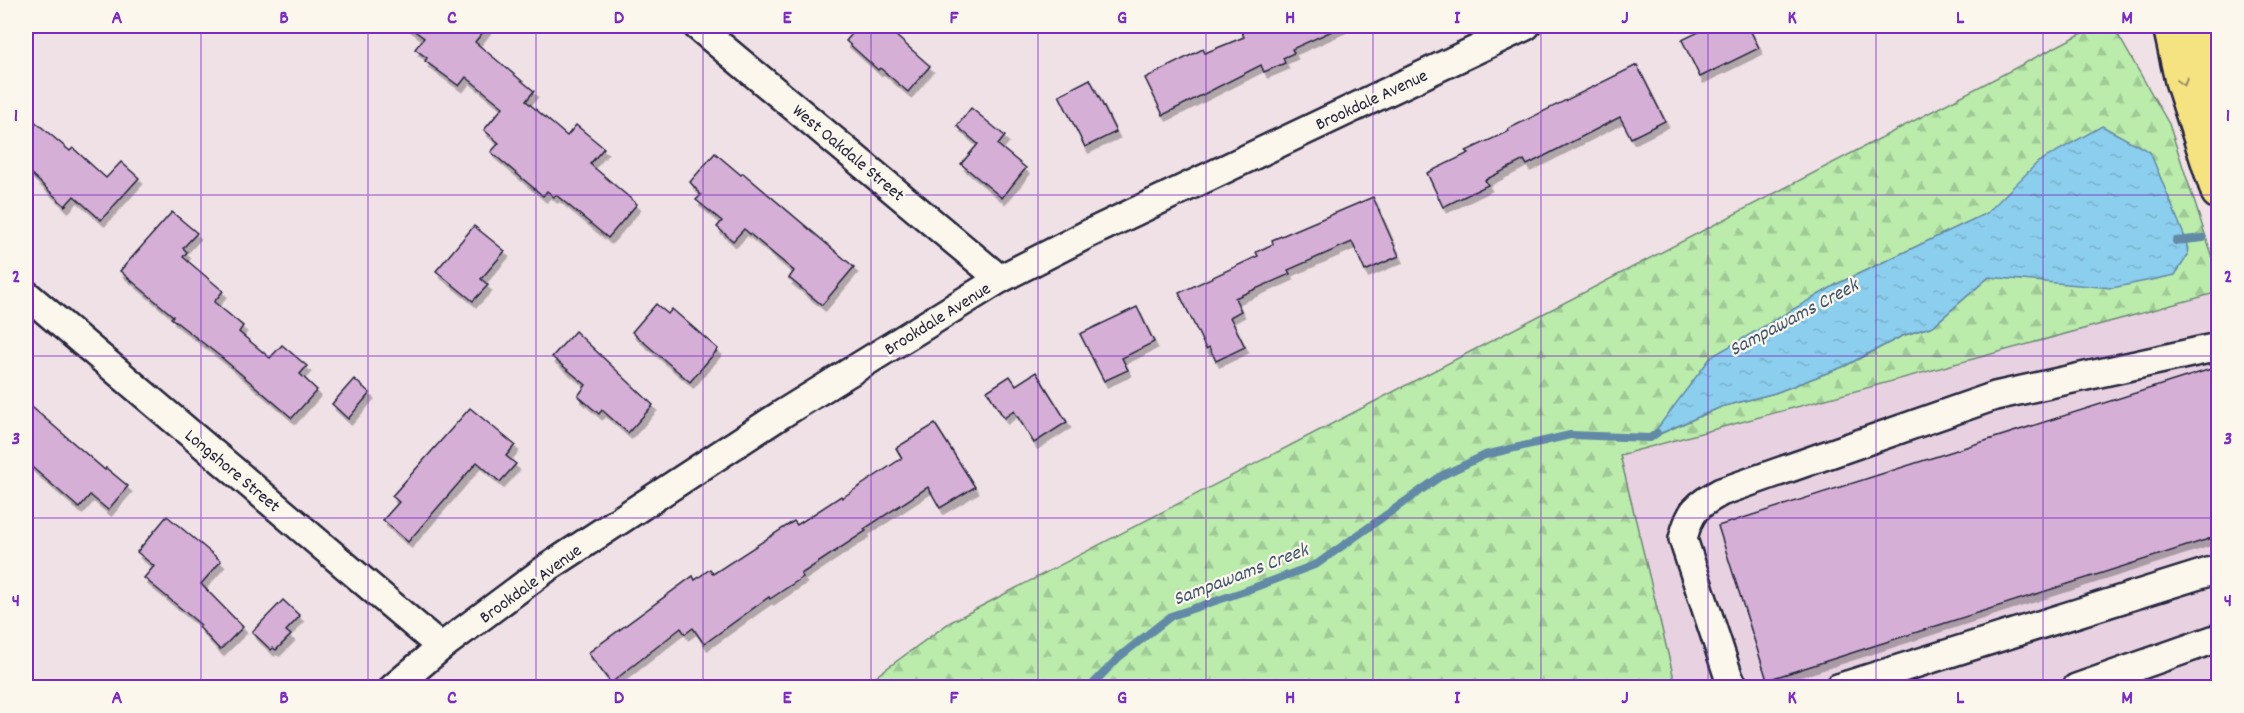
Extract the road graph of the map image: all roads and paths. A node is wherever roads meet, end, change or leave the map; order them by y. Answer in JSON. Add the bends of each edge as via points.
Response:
{"nodes":[{"id":1,"x":697,"y":26,"type":"edge"},
{"id":2,"x":1526,"y":26,"type":"edge"},
{"id":3,"x":2170,"y":26,"type":"edge"},
{"id":4,"x":2187,"y":26,"type":"edge"},
{"id":5,"x":2218,"y":102,"type":"edge"},
{"id":6,"x":2218,"y":192,"type":"edge"},
{"id":7,"x":1000,"y":279,"type":"junction"},
{"id":8,"x":26,"y":294,"type":"edge"},
{"id":9,"x":2218,"y":347,"type":"edge"},
{"id":10,"x":2218,"y":569,"type":"edge"},
{"id":11,"x":2218,"y":638,"type":"edge"},
{"id":12,"x":441,"y":647,"type":"junction"},
{"id":13,"x":393,"y":687,"type":"edge"},
{"id":14,"x":1736,"y":687,"type":"edge"},
{"id":15,"x":1838,"y":687,"type":"edge"},
{"id":16,"x":2076,"y":687,"type":"edge"}],
"edges":[{"from":1,"to":7,"type":"street","name":"West Oakdale Street"},
{"from":2,"to":7,"type":"street","name":"Brookdale Avenue"},
{"from":3,"to":6,"type":"main road","one_way":true,"via":[[2182,81]]},
{"from":4,"to":5,"type":"main road"},
{"from":7,"to":12,"type":"street","name":"Brookdale Avenue","via":[[782,414],[547,568]]},
{"from":8,"to":12,"type":"street","name":"Longshore Street"},
{"from":9,"to":14,"type":"street","via":[[1995,396],[1721,492],[1701,504],[1688,519],[1683,538],[1730,681]]},
{"from":10,"to":15,"type":"street"},
{"from":11,"to":16,"type":"street"},
{"from":12,"to":13,"type":"street","name":"Brookdale Avenue"}]}
